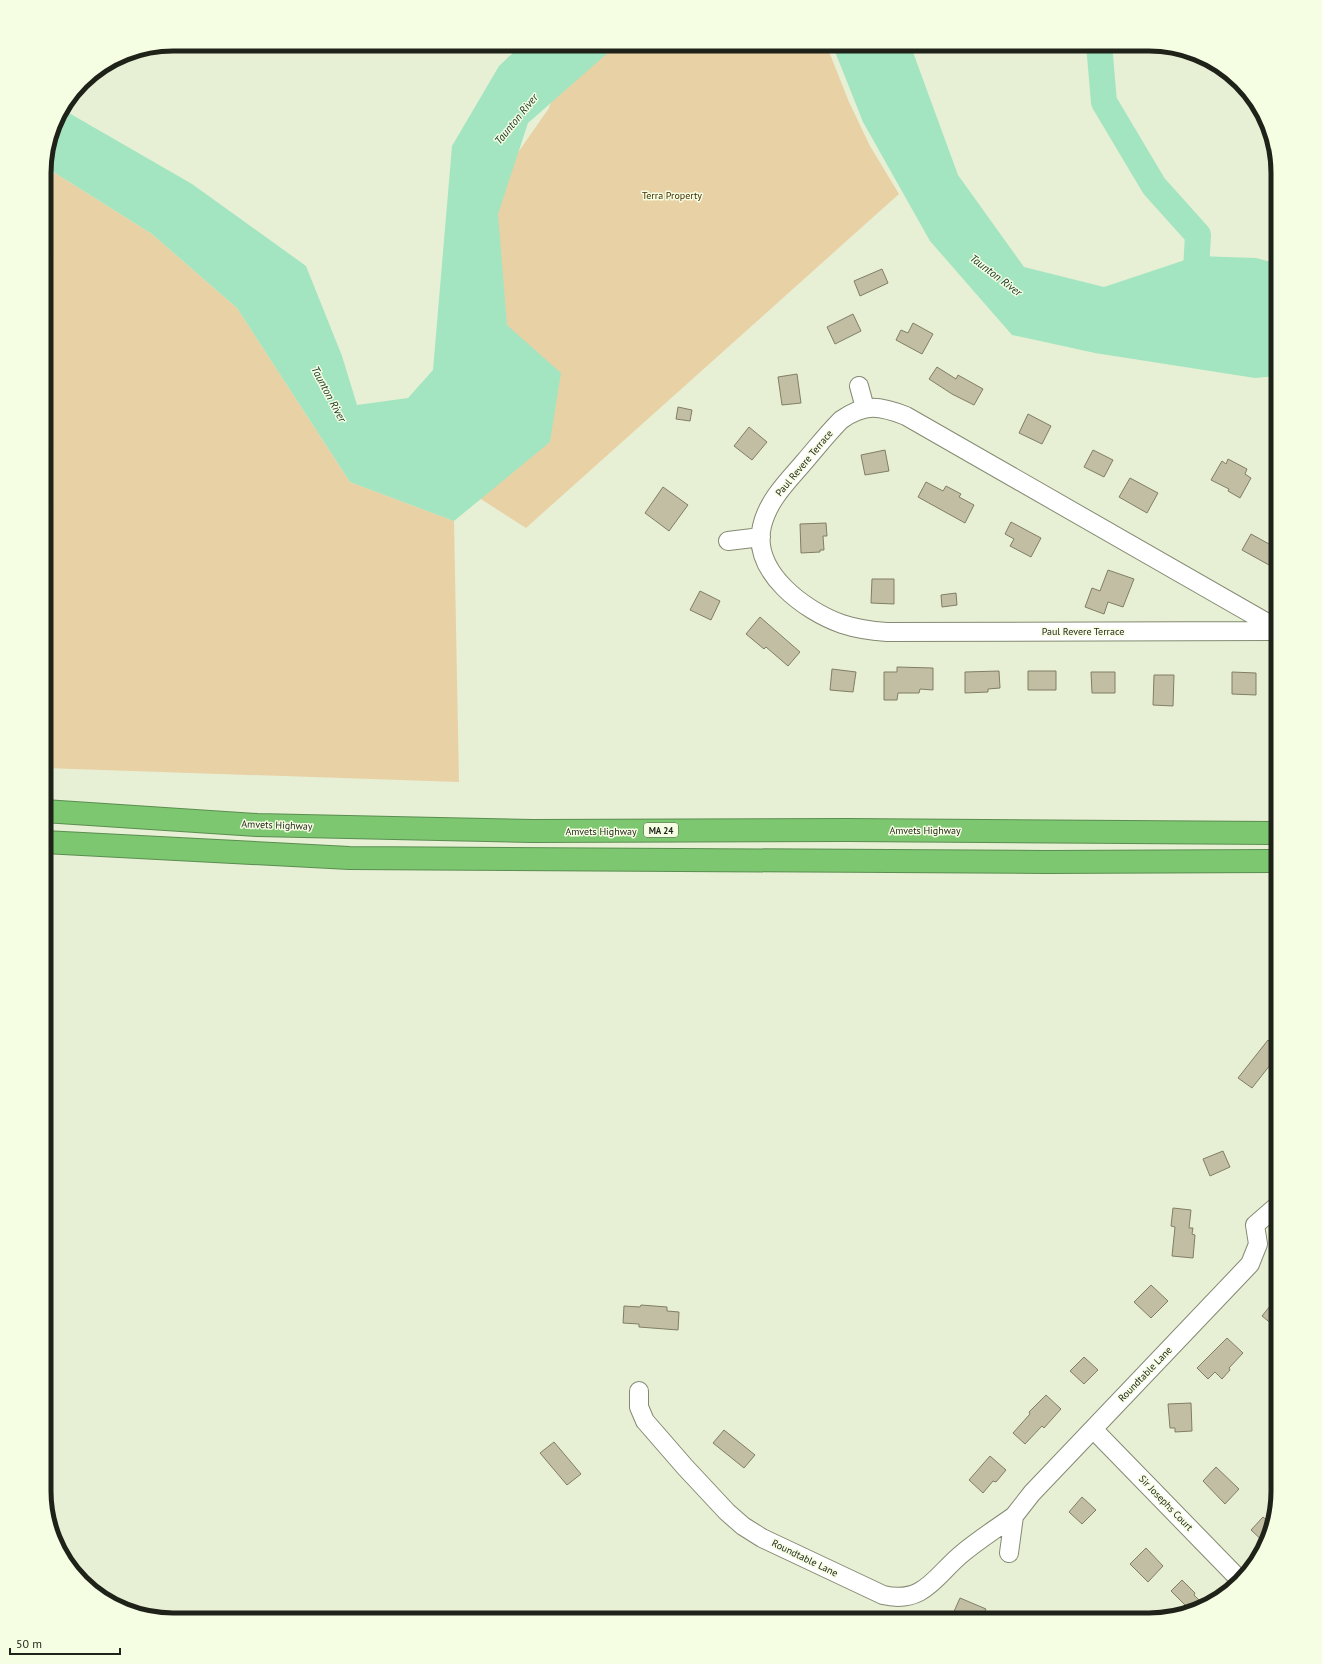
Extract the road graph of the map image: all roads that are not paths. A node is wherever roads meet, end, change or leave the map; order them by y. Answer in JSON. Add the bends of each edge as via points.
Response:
{"nodes":[{"id":1,"x":859,"y":386,"type":"dead end"},
{"id":2,"x":866,"y":408,"type":"junction"},
{"id":3,"x":761,"y":537,"type":"junction"},
{"id":4,"x":728,"y":541,"type":"dead end"},
{"id":5,"x":1271,"y":626,"type":"edge"},
{"id":6,"x":1271,"y":630,"type":"edge"},
{"id":7,"x":51,"y":811,"type":"edge"},
{"id":8,"x":1271,"y":833,"type":"edge"},
{"id":9,"x":51,"y":842,"type":"edge"},
{"id":10,"x":1271,"y":861,"type":"edge"},
{"id":11,"x":1271,"y":1212,"type":"edge"},
{"id":12,"x":639,"y":1391,"type":"dead end"},
{"id":13,"x":1093,"y":1429,"type":"junction"},
{"id":14,"x":1014,"y":1516,"type":"junction"},
{"id":15,"x":1009,"y":1553,"type":"dead end"},
{"id":16,"x":1236,"y":1576,"type":"edge"}],
"edges":[{"from":1,"to":2,"type":"street"},
{"from":2,"to":3,"type":"street","name":"Paul Revere Terrace","via":[[841,420],[778,493],[766,515]]},
{"from":2,"to":5,"type":"street","name":"Paul Revere Terrace","via":[[885,408],[906,416]]},
{"from":3,"to":4,"type":"street"},
{"from":3,"to":6,"type":"street","name":"Paul Revere Terrace","via":[[767,564],[786,589],[818,613],[863,629],[887,632]]},
{"from":7,"to":8,"type":"highway","name":"Amvets Highway","number":"MA 24","via":[[257,825],[454,830]]},
{"from":9,"to":10,"type":"highway","via":[[388,859]]},
{"from":11,"to":13,"type":"street","name":"Roundtable Lane","via":[[1255,1225],[1258,1244],[1250,1264]]},
{"from":12,"to":14,"type":"street","name":"Roundtable Lane","via":[[639,1407],[645,1421],[727,1512],[743,1526],[762,1538],[883,1595],[894,1598],[921,1592],[936,1581],[963,1553]]},
{"from":13,"to":14,"type":"street","name":"Roundtable Lane","via":[[1032,1493]]},
{"from":13,"to":16,"type":"street","name":"Sir Josephs Court"},
{"from":14,"to":15,"type":"street"}]}
